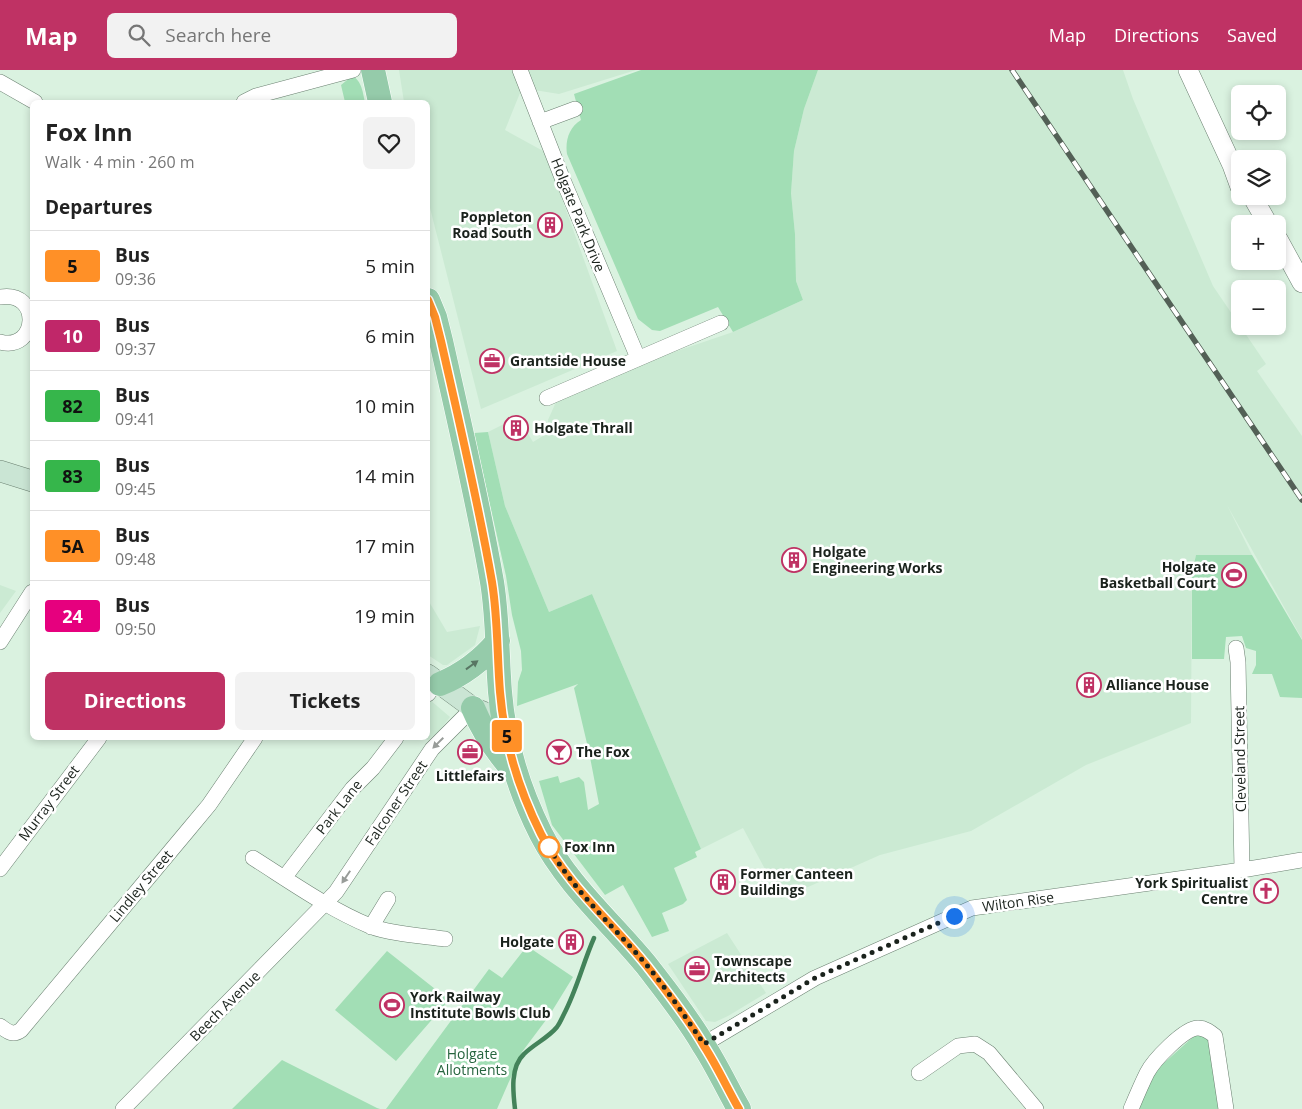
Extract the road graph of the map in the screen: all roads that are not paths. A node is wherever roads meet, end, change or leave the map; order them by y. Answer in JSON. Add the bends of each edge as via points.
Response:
{"nodes":[{"id":1,"x":353,"y":70,"type":"edge"},
{"id":2,"x":373,"y":70,"type":"edge"},
{"id":3,"x":520,"y":70,"type":"edge"},
{"id":4,"x":1188,"y":70,"type":"edge"},
{"id":5,"x":0,"y":82,"type":"edge"},
{"id":6,"x":32,"y":100,"type":"edge"},
{"id":7,"x":248,"y":100,"type":"edge"},
{"id":8,"x":380,"y":100,"type":"edge"},
{"id":9,"x":575,"y":109,"type":"dead end"},
{"id":10,"x":540,"y":122,"type":"junction"},
{"id":11,"x":1231,"y":160,"type":"edge"},
{"id":12,"x":1286,"y":254,"type":"edge"},
{"id":13,"x":1286,"y":269,"type":"edge"},
{"id":14,"x":1302,"y":283,"type":"edge"},
{"id":15,"x":1302,"y":294,"type":"edge"},
{"id":16,"x":0,"y":297,"type":"edge"},
{"id":17,"x":430,"y":305,"type":"edge"},
{"id":18,"x":30,"y":315,"type":"edge"},
{"id":19,"x":721,"y":323,"type":"dead end"},
{"id":20,"x":30,"y":327,"type":"edge"},
{"id":21,"x":0,"y":342,"type":"edge"},
{"id":22,"x":638,"y":358,"type":"junction"},
{"id":23,"x":547,"y":398,"type":"dead end"},
{"id":24,"x":0,"y":471,"type":"edge"},
{"id":25,"x":30,"y":480,"type":"edge"},
{"id":26,"x":30,"y":596,"type":"edge"},
{"id":27,"x":498,"y":641,"type":"junction"},
{"id":28,"x":0,"y":642,"type":"edge"},
{"id":29,"x":1236,"y":648,"type":"dead end"},
{"id":30,"x":433,"y":684,"type":"edge"},
{"id":31,"x":473,"y":708,"type":"junction"},
{"id":32,"x":502,"y":712,"type":"junction"},
{"id":33,"x":97,"y":740,"type":"edge"},
{"id":34,"x":254,"y":740,"type":"edge"},
{"id":35,"x":394,"y":740,"type":"edge"},
{"id":36,"x":517,"y":775,"type":"junction"},
{"id":37,"x":253,"y":858,"type":"dead end"},
{"id":38,"x":1302,"y":860,"type":"edge"},
{"id":39,"x":0,"y":869,"type":"edge"},
{"id":40,"x":1242,"y":870,"type":"junction"},
{"id":41,"x":284,"y":878,"type":"junction"},
{"id":42,"x":388,"y":899,"type":"dead end"},
{"id":43,"x":326,"y":903,"type":"junction"},
{"id":44,"x":371,"y":926,"type":"junction"},
{"id":45,"x":445,"y":939,"type":"dead end"},
{"id":46,"x":0,"y":1026,"type":"edge"},
{"id":47,"x":704,"y":1044,"type":"junction"},
{"id":48,"x":919,"y":1073,"type":"dead end"},
{"id":49,"x":123,"y":1109,"type":"edge"},
{"id":50,"x":739,"y":1109,"type":"edge"},
{"id":51,"x":1036,"y":1109,"type":"edge"},
{"id":52,"x":1131,"y":1109,"type":"edge"},
{"id":53,"x":1226,"y":1109,"type":"edge"}],
"edges":[{"from":1,"to":7,"type":"street"},
{"from":2,"to":8,"type":"main road"},
{"from":3,"to":10,"type":"street","name":"Holgate Park Drive"},
{"from":4,"to":11,"type":"street"},
{"from":5,"to":6,"type":"street"},
{"from":9,"to":10,"type":"street"},
{"from":10,"to":22,"type":"street","name":"Holgate Park Drive"},
{"from":12,"to":14,"type":"street"},
{"from":13,"to":15,"type":"street"},
{"from":16,"to":18,"type":"street","via":[[8,296],[23,302]]},
{"from":17,"to":27,"type":"main road","via":[[477,501],[492,580]]},
{"from":19,"to":22,"type":"street"},
{"from":20,"to":21,"type":"street","via":[[19,340]]},
{"from":22,"to":23,"type":"street"},
{"from":24,"to":25,"type":"main road"},
{"from":26,"to":28,"type":"street"},
{"from":30,"to":27,"type":"main road","one_way":true,"via":[[458,675]]},
{"from":27,"to":32,"type":"main road"},
{"from":29,"to":40,"type":"street","name":"Cleveland Street"},
{"from":30,"to":31,"type":"main road"},
{"from":31,"to":32,"type":"main road","via":[[491,714]]},
{"from":31,"to":36,"type":"main road","via":[[492,745]]},
{"from":31,"to":43,"type":"street","name":"Falconer Street","one_way":true,"via":[[432,749]]},
{"from":32,"to":36,"type":"main road"},
{"from":33,"to":39,"type":"street","name":"Murray Street"},
{"from":34,"to":46,"type":"street","name":"Lindley Street","via":[[189,829],[21,1030],[10,1033]]},
{"from":35,"to":41,"type":"street","name":"Park Lane","via":[[352,789]]},
{"from":36,"to":47,"type":"main road","via":[[553,854],[665,989]]},
{"from":37,"to":41,"type":"street"},
{"from":38,"to":40,"type":"street","name":"Wilton Rise"},
{"from":40,"to":47,"type":"street","name":"Wilton Rise","via":[[972,908],[815,978]]},
{"from":41,"to":43,"type":"street"},
{"from":42,"to":44,"type":"street"},
{"from":43,"to":44,"type":"street"},
{"from":43,"to":49,"type":"street","name":"Beech Avenue"},
{"from":44,"to":45,"type":"street"},
{"from":47,"to":50,"type":"main road"},
{"from":48,"to":51,"type":"street","via":[[958,1046],[975,1044],[989,1053]]},
{"from":52,"to":53,"type":"street","via":[[1148,1072],[1166,1049],[1189,1030],[1198,1028],[1215,1036]]}]}
